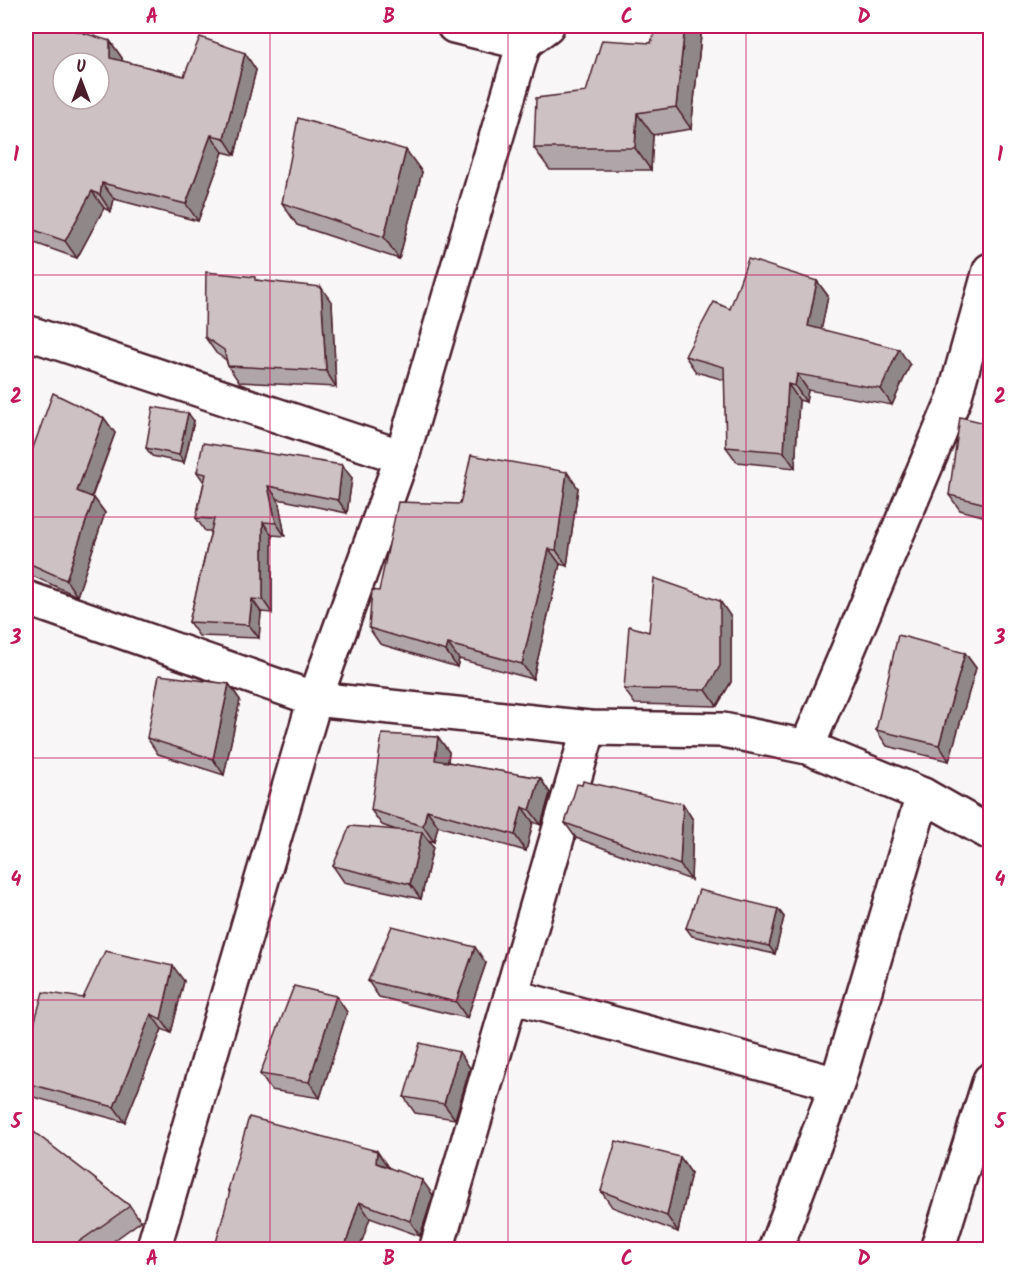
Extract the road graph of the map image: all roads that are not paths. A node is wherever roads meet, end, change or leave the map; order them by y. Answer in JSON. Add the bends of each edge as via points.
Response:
{"nodes":[{"id":1,"x":454,"y":26,"type":"edge"},
{"id":2,"x":535,"y":34,"type":"edge"},
{"id":3,"x":990,"y":270,"type":"edge"},
{"id":4,"x":26,"y":332,"type":"edge"},
{"id":5,"x":402,"y":457,"type":"junction"},
{"id":6,"x":26,"y":598,"type":"edge"},
{"id":7,"x":315,"y":699,"type":"junction"},
{"id":8,"x":589,"y":728,"type":"junction"},
{"id":9,"x":807,"y":747,"type":"junction"},
{"id":10,"x":923,"y":795,"type":"junction"},
{"id":11,"x":990,"y":833,"type":"edge"},
{"id":12,"x":511,"y":996,"type":"junction"},
{"id":13,"x":990,"y":1080,"type":"edge"},
{"id":14,"x":837,"y":1084,"type":"junction"},
{"id":15,"x":153,"y":1250,"type":"edge"},
{"id":16,"x":436,"y":1250,"type":"edge"},
{"id":17,"x":775,"y":1250,"type":"edge"},
{"id":18,"x":938,"y":1250,"type":"edge"}],
"edges":[{"from":1,"to":2,"type":"street"},
{"from":2,"to":5,"type":"street"},
{"from":3,"to":9,"type":"street","via":[[954,399]]},
{"from":4,"to":5,"type":"street"},
{"from":5,"to":7,"type":"street"},
{"from":6,"to":7,"type":"street"},
{"from":7,"to":8,"type":"street"},
{"from":7,"to":15,"type":"street"},
{"from":8,"to":9,"type":"street","via":[[723,730]]},
{"from":8,"to":12,"type":"street"},
{"from":9,"to":10,"type":"street"},
{"from":10,"to":11,"type":"street"},
{"from":10,"to":14,"type":"street"},
{"from":12,"to":14,"type":"street"},
{"from":12,"to":16,"type":"street"},
{"from":13,"to":18,"type":"street"},
{"from":14,"to":17,"type":"street"}]}
